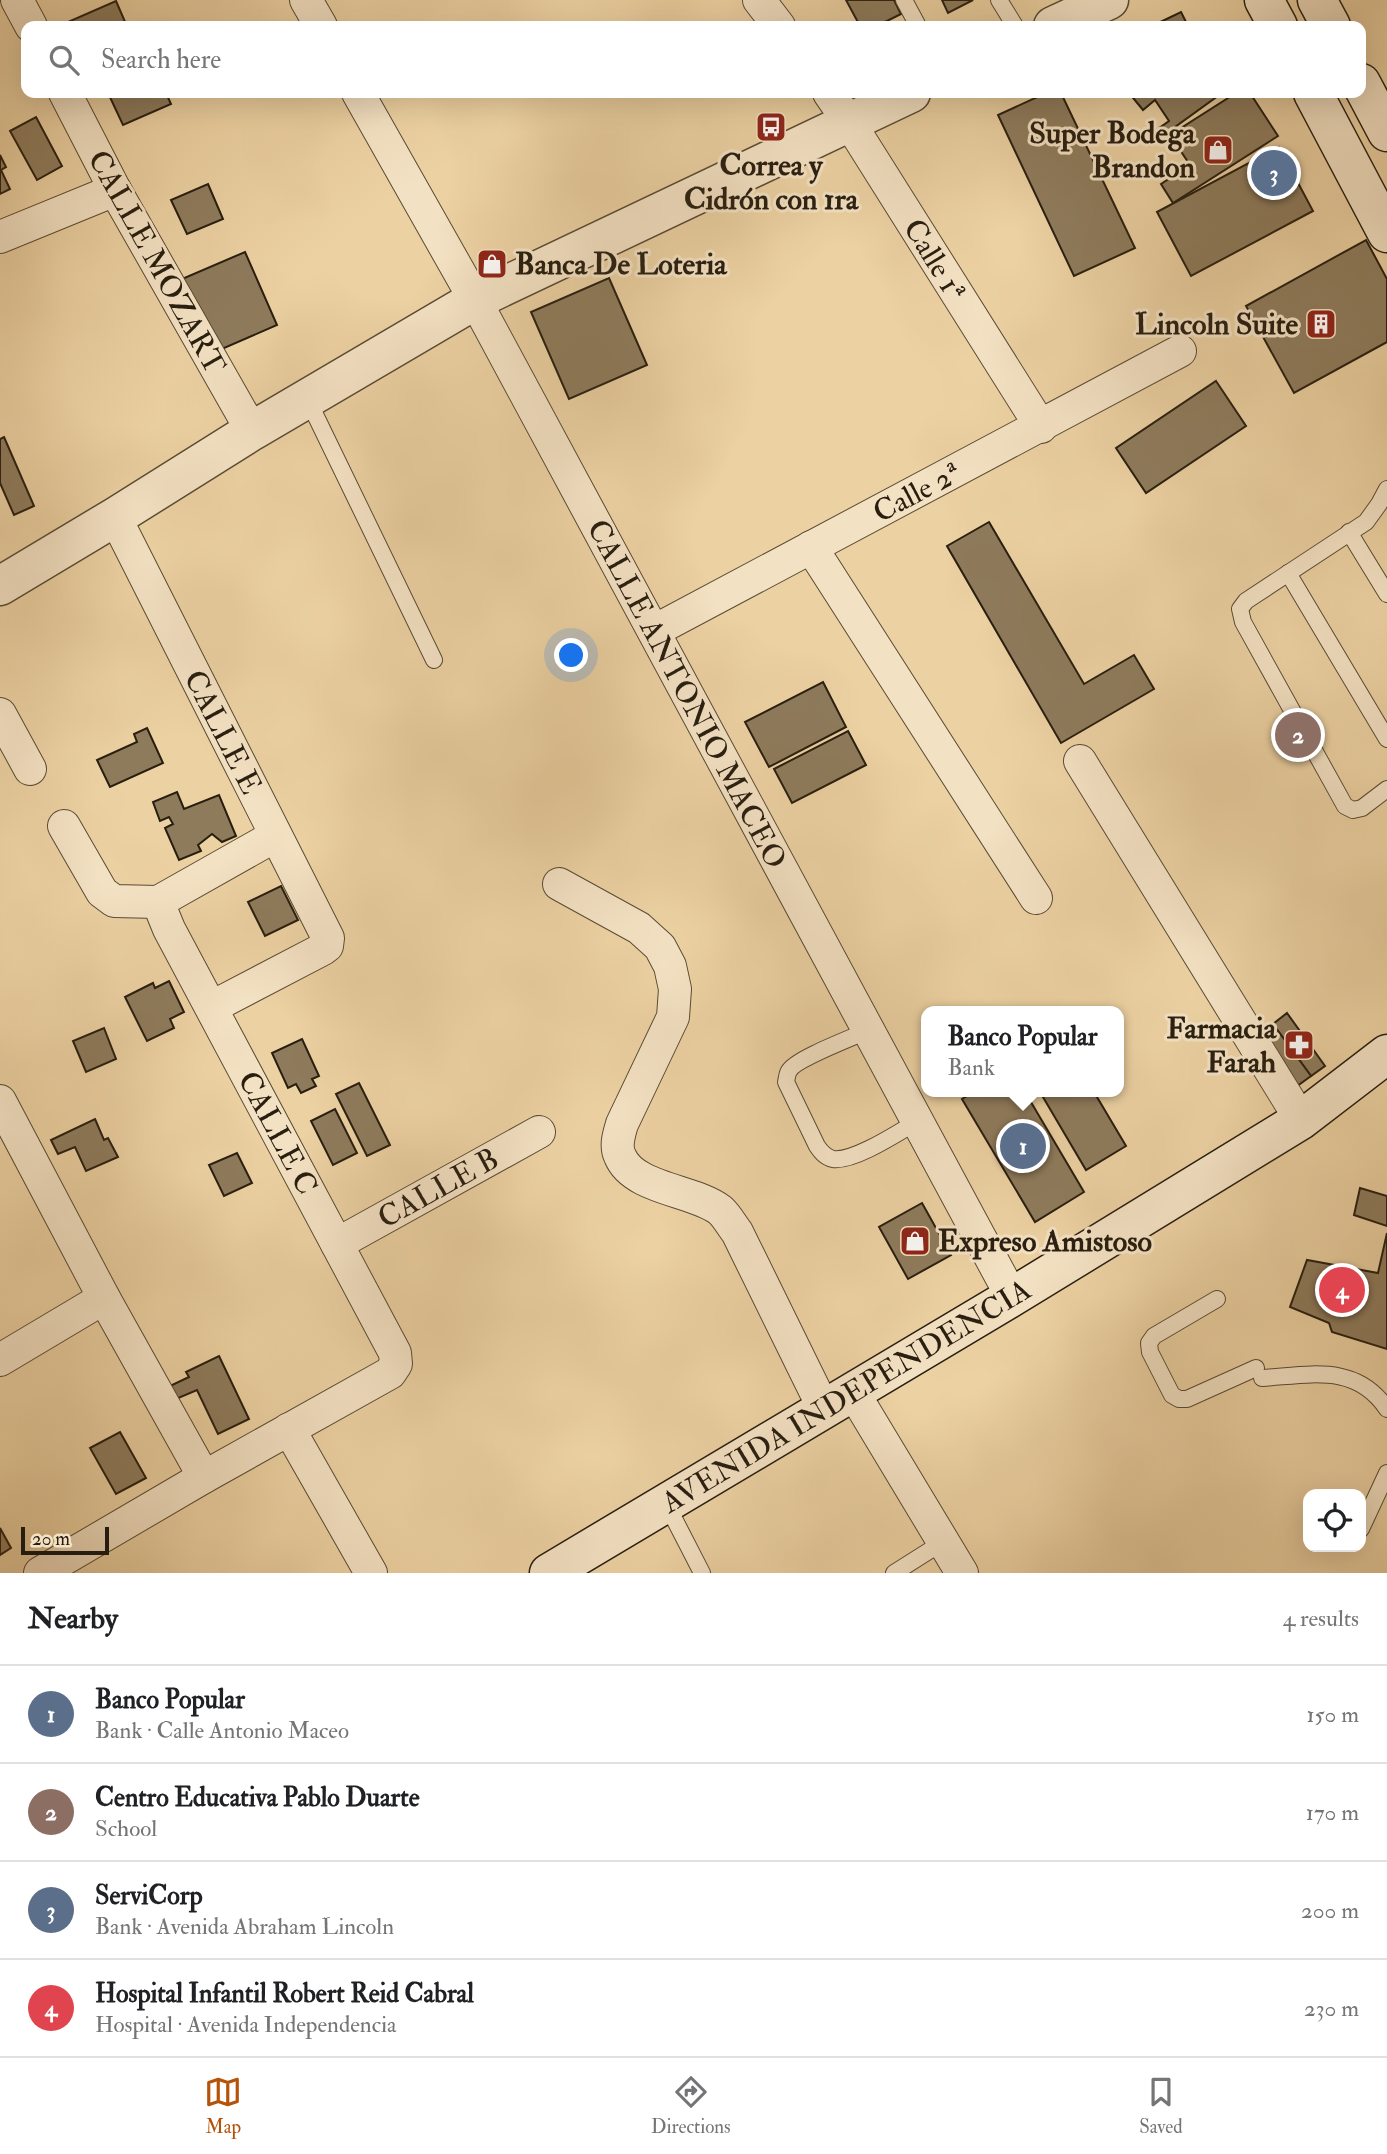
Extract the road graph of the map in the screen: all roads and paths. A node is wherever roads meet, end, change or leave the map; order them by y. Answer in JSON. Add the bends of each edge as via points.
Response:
{"nodes":[{"id":1,"x":17,"y":0,"type":"edge"},
{"id":2,"x":306,"y":0,"type":"edge"},
{"id":3,"x":759,"y":0,"type":"edge"},
{"id":4,"x":904,"y":0,"type":"edge"},
{"id":5,"x":999,"y":0,"type":"edge"},
{"id":6,"x":1109,"y":0,"type":"edge"},
{"id":7,"x":1264,"y":0,"type":"edge"},
{"id":8,"x":1317,"y":0,"type":"edge"},
{"id":9,"x":1323,"y":0,"type":"edge"},
{"id":10,"x":28,"y":21,"type":"edge"},
{"id":11,"x":318,"y":21,"type":"edge"},
{"id":12,"x":775,"y":21,"type":"edge"},
{"id":13,"x":915,"y":21,"type":"edge"},
{"id":14,"x":1011,"y":21,"type":"edge"},
{"id":15,"x":1064,"y":21,"type":"edge"},
{"id":16,"x":1275,"y":21,"type":"edge"},
{"id":17,"x":1328,"y":21,"type":"edge"},
{"id":18,"x":1334,"y":21,"type":"edge"},
{"id":19,"x":1366,"y":81,"type":"edge"},
{"id":20,"x":1366,"y":92,"type":"edge"},
{"id":21,"x":68,"y":98,"type":"edge"},
{"id":22,"x":361,"y":98,"type":"edge"},
{"id":23,"x":885,"y":98,"type":"edge"},
{"id":24,"x":1316,"y":98,"type":"edge"},
{"id":25,"x":839,"y":107,"type":"edge"},
{"id":26,"x":1387,"y":121,"type":"edge"},
{"id":27,"x":1387,"y":132,"type":"edge"},
{"id":28,"x":115,"y":190,"type":"junction"},
{"id":29,"x":1387,"y":233,"type":"edge"},
{"id":30,"x":0,"y":237,"type":"edge"},
{"id":31,"x":475,"y":300,"type":"junction"},
{"id":32,"x":1180,"y":351,"type":"dead end"},
{"id":33,"x":307,"y":398,"type":"junction"},
{"id":34,"x":1041,"y":427,"type":"junction"},
{"id":35,"x":251,"y":431,"type":"junction"},
{"id":36,"x":1387,"y":489,"type":"edge"},
{"id":37,"x":115,"y":517,"type":"junction"},
{"id":38,"x":1349,"y":532,"type":"junction"},
{"id":39,"x":811,"y":547,"type":"junction"},
{"id":40,"x":1288,"y":573,"type":"junction"},
{"id":41,"x":0,"y":586,"type":"edge"},
{"id":42,"x":1387,"y":594,"type":"edge"},
{"id":43,"x":654,"y":631,"type":"junction"},
{"id":44,"x":434,"y":660,"type":"dead end"},
{"id":45,"x":0,"y":714,"type":"edge"},
{"id":46,"x":1387,"y":739,"type":"edge"},
{"id":47,"x":1080,"y":761,"type":"dead end"},
{"id":48,"x":30,"y":769,"type":"dead end"},
{"id":49,"x":1387,"y":789,"type":"edge"},
{"id":50,"x":64,"y":826,"type":"dead end"},
{"id":51,"x":275,"y":836,"type":"junction"},
{"id":52,"x":559,"y":884,"type":"dead end"},
{"id":53,"x":1036,"y":898,"type":"dead end"},
{"id":54,"x":158,"y":902,"type":"junction"},
{"id":55,"x":212,"y":1007,"type":"junction"},
{"id":56,"x":869,"y":1031,"type":"junction"},
{"id":57,"x":1387,"y":1054,"type":"edge"},
{"id":58,"x":2,"y":1110,"type":"edge"},
{"id":59,"x":1301,"y":1120,"type":"junction"},
{"id":60,"x":918,"y":1121,"type":"junction"},
{"id":61,"x":539,"y":1132,"type":"dead end"},
{"id":62,"x":337,"y":1244,"type":"junction"},
{"id":63,"x":1012,"y":1297,"type":"junction"},
{"id":64,"x":104,"y":1298,"type":"junction"},
{"id":65,"x":1217,"y":1299,"type":"dead end"},
{"id":66,"x":0,"y":1360,"type":"edge"},
{"id":67,"x":839,"y":1401,"type":"junction"},
{"id":68,"x":1387,"y":1409,"type":"edge"},
{"id":69,"x":289,"y":1429,"type":"junction"},
{"id":70,"x":1387,"y":1473,"type":"edge"},
{"id":71,"x":204,"y":1477,"type":"junction"},
{"id":72,"x":666,"y":1503,"type":"junction"},
{"id":73,"x":1366,"y":1519,"type":"edge"},
{"id":74,"x":943,"y":1542,"type":"junction"},
{"id":75,"x":40,"y":1573,"type":"edge"},
{"id":76,"x":371,"y":1573,"type":"edge"},
{"id":77,"x":549,"y":1573,"type":"edge"},
{"id":78,"x":702,"y":1573,"type":"edge"},
{"id":79,"x":894,"y":1573,"type":"edge"},
{"id":80,"x":962,"y":1573,"type":"edge"}],
"edges":[{"from":1,"to":10,"type":"street"},
{"from":2,"to":11,"type":"street"},
{"from":3,"to":12,"type":"street"},
{"from":4,"to":13,"type":"lane"},
{"from":5,"to":14,"type":"lane"},
{"from":6,"to":15,"type":"main road"},
{"from":7,"to":16,"type":"main road"},
{"from":8,"to":17,"type":"main road"},
{"from":9,"to":18,"type":"lane"},
{"from":19,"to":26,"type":"lane"},
{"from":20,"to":27,"type":"main road"},
{"from":21,"to":28,"type":"street","name":"CALLE MOZART"},
{"from":22,"to":31,"type":"street","name":"CALLE ANTONIO MACEO"},
{"from":23,"to":25,"type":"main road"},
{"from":24,"to":29,"type":"main road"},
{"from":25,"to":31,"type":"main road"},
{"from":25,"to":34,"type":"street","name":"Calle 1ª"},
{"from":28,"to":30,"type":"street"},
{"from":28,"to":35,"type":"street","name":"CALLE MOZART"},
{"from":31,"to":33,"type":"main road"},
{"from":31,"to":43,"type":"street","name":"CALLE ANTONIO MACEO"},
{"from":32,"to":34,"type":"street","name":"Calle 2ª"},
{"from":33,"to":35,"type":"main road"},
{"from":33,"to":44,"type":"lane"},
{"from":34,"to":39,"type":"street","name":"Calle 2ª"},
{"from":35,"to":37,"type":"main road"},
{"from":36,"to":38,"type":"lane","via":[[1366,522]]},
{"from":37,"to":41,"type":"main road"},
{"from":37,"to":51,"type":"street","name":"CALLE E"},
{"from":38,"to":40,"type":"lane"},
{"from":38,"to":42,"type":"lane"},
{"from":39,"to":43,"type":"street","name":"Calle 2ª"},
{"from":39,"to":53,"type":"street"},
{"from":40,"to":46,"type":"lane"},
{"from":40,"to":49,"type":"lane","via":[[1245,601],[1240,609],[1243,622],[1345,806],[1362,808]]},
{"from":43,"to":56,"type":"street","name":"CALLE ANTONIO MACEO"},
{"from":45,"to":48,"type":"street"},
{"from":47,"to":59,"type":"street"},
{"from":50,"to":54,"type":"street","via":[[102,892],[114,901]]},
{"from":51,"to":54,"type":"street"},
{"from":51,"to":55,"type":"street","name":"CALLE E","via":[[328,938],[327,946]]},
{"from":52,"to":67,"type":"street","via":[[639,928],[660,947],[670,966],[675,989],[673,1017],[622,1124],[617,1141],[620,1157],[631,1171],[656,1185],[721,1211]]},
{"from":54,"to":55,"type":"street","name":"CALLE C"},
{"from":55,"to":62,"type":"street","name":"CALLE C"},
{"from":56,"to":60,"type":"street","name":"CALLE ANTONIO MACEO"},
{"from":56,"to":60,"type":"lane","via":[[789,1071],[786,1082],[817,1146],[834,1159],[851,1157]]},
{"from":57,"to":59,"type":"main road","name":"AVENIDA INDEPENDENCIA"},
{"from":58,"to":64,"type":"street"},
{"from":59,"to":63,"type":"main road","name":"AVENIDA INDEPENDENCIA"},
{"from":60,"to":63,"type":"street","name":"CALLE ANTONIO MACEO"},
{"from":61,"to":62,"type":"street","name":"CALLE B"},
{"from":62,"to":69,"type":"street","name":"CALLE C","via":[[395,1353],[396,1364],[390,1373]]},
{"from":63,"to":67,"type":"main road","name":"AVENIDA INDEPENDENCIA"},
{"from":64,"to":66,"type":"street"},
{"from":64,"to":71,"type":"street"},
{"from":65,"to":68,"type":"lane","via":[[1149,1343],[1172,1395],[1187,1398],[1259,1373],[1324,1374],[1354,1380],[1376,1393]]},
{"from":67,"to":72,"type":"main road","name":"AVENIDA INDEPENDENCIA"},
{"from":67,"to":74,"type":"street"},
{"from":69,"to":71,"type":"street"},
{"from":69,"to":76,"type":"street"},
{"from":70,"to":73,"type":"lane"},
{"from":71,"to":75,"type":"street"},
{"from":72,"to":77,"type":"main road","name":"AVENIDA INDEPENDENCIA"},
{"from":72,"to":78,"type":"lane"},
{"from":74,"to":79,"type":"lane"},
{"from":74,"to":80,"type":"street"}]}
